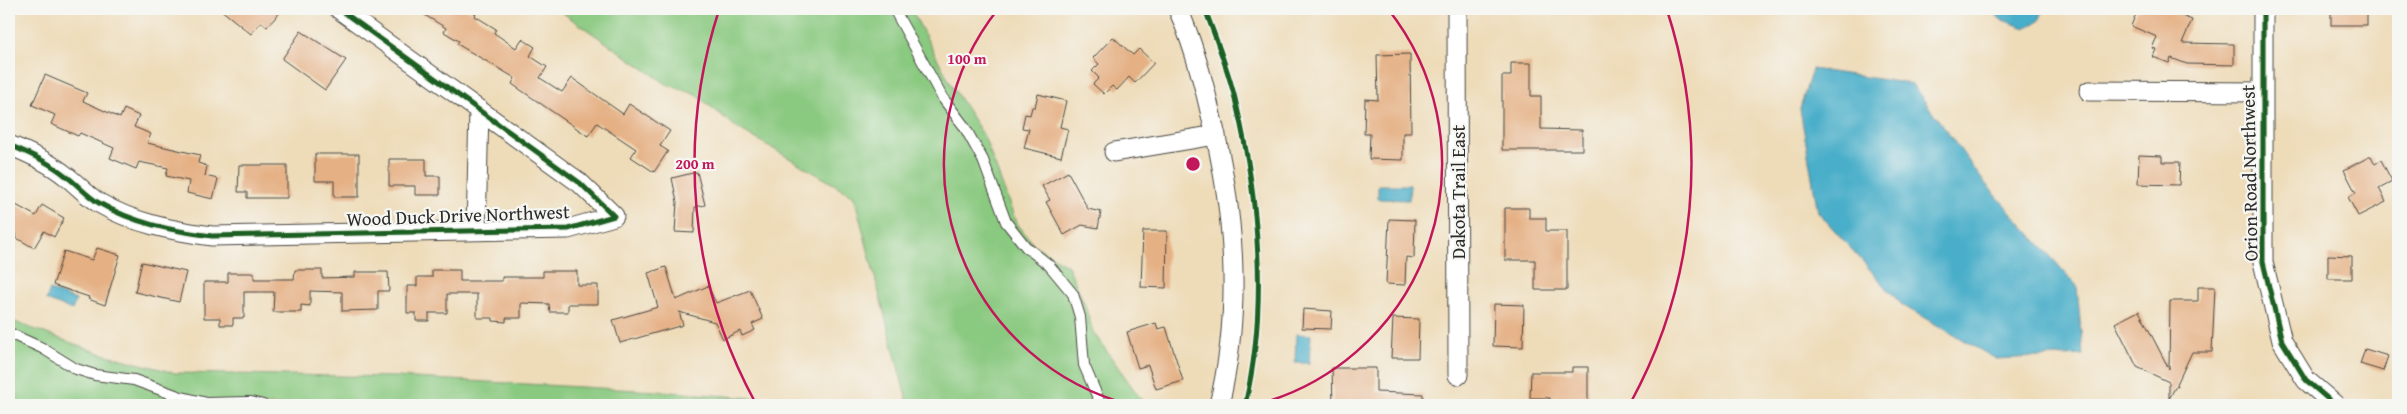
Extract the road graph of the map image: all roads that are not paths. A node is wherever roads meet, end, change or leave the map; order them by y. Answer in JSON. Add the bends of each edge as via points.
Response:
{"nodes":[{"id":1,"x":339,"y":9,"type":"edge"},
{"id":2,"x":894,"y":9,"type":"edge"},
{"id":3,"x":1178,"y":9,"type":"edge"},
{"id":4,"x":1457,"y":9,"type":"edge"},
{"id":5,"x":2264,"y":9,"type":"edge"},
{"id":6,"x":2089,"y":91,"type":"dead end"},
{"id":7,"x":2262,"y":92,"type":"junction"},
{"id":8,"x":479,"y":110,"type":"junction"},
{"id":9,"x":1216,"y":136,"type":"junction"},
{"id":10,"x":9,"y":145,"type":"edge"},
{"id":11,"x":1114,"y":152,"type":"dead end"},
{"id":12,"x":476,"y":230,"type":"junction"},
{"id":13,"x":9,"y":333,"type":"edge"},
{"id":14,"x":1458,"y":375,"type":"dead end"},
{"id":15,"x":263,"y":405,"type":"edge"},
{"id":16,"x":1101,"y":405,"type":"edge"},
{"id":17,"x":1219,"y":405,"type":"edge"},
{"id":18,"x":2335,"y":405,"type":"edge"}],
"edges":[{"from":1,"to":8,"type":"street","name":"Wood Duck Drive Northwest"},
{"from":2,"to":16,"type":"lane","via":[[942,98],[964,126],[983,160],[1006,222],[1073,294],[1080,317],[1084,365]]},
{"from":3,"to":9,"type":"street","via":[[1203,80]]},
{"from":4,"to":14,"type":"street","name":"Dakota Trail East"},
{"from":5,"to":7,"type":"street","name":"Orion Road Northwest"},
{"from":6,"to":7,"type":"street"},
{"from":7,"to":18,"type":"street","name":"Orion Road Northwest","via":[[2263,262],[2271,302],[2286,349],[2306,380]]},
{"from":8,"to":12,"type":"street"},
{"from":8,"to":12,"type":"street","name":"Wood Duck Drive Northwest","via":[[580,183],[614,216],[568,229]]},
{"from":9,"to":11,"type":"street"},
{"from":9,"to":17,"type":"street","via":[[1227,185],[1234,283],[1228,371]]},
{"from":10,"to":12,"type":"street","name":"Wood Duck Drive Northwest","via":[[33,155],[65,175],[98,202],[136,219],[176,231],[212,236]]},
{"from":13,"to":15,"type":"lane","via":[[76,369],[96,375],[134,380],[207,404],[251,402]]}]}
